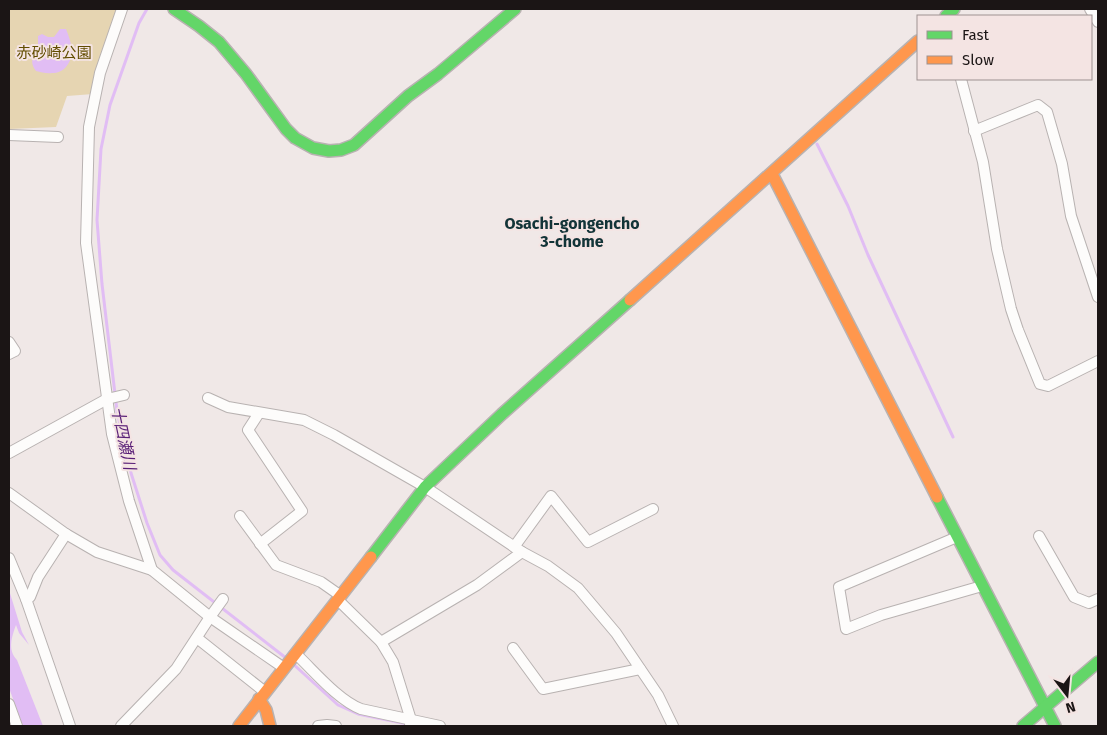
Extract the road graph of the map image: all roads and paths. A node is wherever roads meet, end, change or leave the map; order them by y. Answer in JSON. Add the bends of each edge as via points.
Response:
{"nodes":[{"id":1,"x":122,"y":9,"type":"edge"},
{"id":2,"x":174,"y":9,"type":"edge"},
{"id":3,"x":515,"y":9,"type":"edge"},
{"id":4,"x":1090,"y":9,"type":"edge"},
{"id":5,"x":1098,"y":22,"type":"edge"},
{"id":6,"x":917,"y":42,"type":"edge"},
{"id":7,"x":961,"y":80,"type":"edge"},
{"id":8,"x":974,"y":132,"type":"junction"},
{"id":9,"x":9,"y":135,"type":"edge"},
{"id":10,"x":58,"y":136,"type":"dead end"},
{"id":11,"x":772,"y":174,"type":"junction"},
{"id":12,"x":1098,"y":297,"type":"edge"},
{"id":13,"x":9,"y":342,"type":"edge"},
{"id":14,"x":9,"y":354,"type":"edge"},
{"id":15,"x":1098,"y":361,"type":"edge"},
{"id":16,"x":123,"y":395,"type":"dead end"},
{"id":17,"x":109,"y":398,"type":"junction"},
{"id":18,"x":208,"y":398,"type":"dead end"},
{"id":19,"x":259,"y":413,"type":"junction"},
{"id":20,"x":9,"y":453,"type":"edge"},
{"id":21,"x":425,"y":487,"type":"junction"},
{"id":22,"x":9,"y":493,"type":"edge"},
{"id":23,"x":654,"y":509,"type":"dead end"},
{"id":24,"x":240,"y":516,"type":"dead end"},
{"id":25,"x":66,"y":534,"type":"junction"},
{"id":26,"x":1039,"y":536,"type":"dead end"},
{"id":27,"x":957,"y":537,"type":"junction"},
{"id":28,"x":260,"y":544,"type":"junction"},
{"id":29,"x":518,"y":549,"type":"junction"},
{"id":30,"x":9,"y":558,"type":"edge"},
{"id":31,"x":152,"y":570,"type":"junction"},
{"id":32,"x":982,"y":586,"type":"junction"},
{"id":33,"x":340,"y":598,"type":"junction"},
{"id":34,"x":26,"y":599,"type":"junction"},
{"id":35,"x":1098,"y":599,"type":"edge"},
{"id":36,"x":223,"y":600,"type":"dead end"},
{"id":37,"x":211,"y":616,"type":"junction"},
{"id":38,"x":197,"y":638,"type":"junction"},
{"id":39,"x":380,"y":642,"type":"junction"},
{"id":40,"x":513,"y":648,"type":"dead end"},
{"id":41,"x":295,"y":655,"type":"junction"},
{"id":42,"x":1098,"y":662,"type":"edge"},
{"id":43,"x":285,"y":667,"type":"junction"},
{"id":44,"x":640,"y":669,"type":"junction"},
{"id":45,"x":262,"y":696,"type":"junction"},
{"id":46,"x":9,"y":704,"type":"edge"},
{"id":47,"x":1045,"y":708,"type":"junction"},
{"id":48,"x":411,"y":723,"type":"edge"},
{"id":49,"x":17,"y":726,"type":"edge"},
{"id":50,"x":70,"y":726,"type":"edge"},
{"id":51,"x":122,"y":726,"type":"edge"},
{"id":52,"x":239,"y":726,"type":"edge"},
{"id":53,"x":270,"y":726,"type":"edge"},
{"id":54,"x":440,"y":726,"type":"edge"},
{"id":55,"x":673,"y":726,"type":"edge"},
{"id":56,"x":1023,"y":726,"type":"edge"},
{"id":57,"x":1055,"y":726,"type":"edge"}],
"edges":[{"from":1,"to":17,"type":"street","via":[[100,73],[89,127],[86,243]]},
{"from":2,"to":3,"type":"street","via":[[219,42],[295,138],[313,148],[329,151],[354,145],[408,96]]},
{"from":4,"to":5,"type":"street"},
{"from":6,"to":11,"type":"street"},
{"from":7,"to":8,"type":"street"},
{"from":8,"to":12,"type":"street","via":[[1038,105],[1047,112],[1072,216]]},
{"from":8,"to":15,"type":"street","via":[[1011,309],[1040,384],[1048,386]]},
{"from":9,"to":10,"type":"street"},
{"from":11,"to":21,"type":"street","via":[[534,385]]},
{"from":11,"to":27,"type":"street"},
{"from":13,"to":14,"type":"street","via":[[15,351]]},
{"from":16,"to":17,"type":"street"},
{"from":17,"to":20,"type":"street"},
{"from":17,"to":31,"type":"street","via":[[112,434]]},
{"from":18,"to":19,"type":"street","via":[[228,407]]},
{"from":19,"to":21,"type":"street","via":[[304,420]]},
{"from":19,"to":28,"type":"street","via":[[248,430],[302,511]]},
{"from":21,"to":29,"type":"street"},
{"from":21,"to":33,"type":"street"},
{"from":22,"to":25,"type":"street"},
{"from":23,"to":29,"type":"street","via":[[588,542],[551,496]]},
{"from":24,"to":28,"type":"street"},
{"from":25,"to":31,"type":"street","via":[[97,552]]},
{"from":25,"to":34,"type":"street"},
{"from":26,"to":35,"type":"street","via":[[1074,597],[1089,603]]},
{"from":27,"to":32,"type":"street"},
{"from":27,"to":32,"type":"street","via":[[839,587],[846,629],[881,615]]},
{"from":28,"to":33,"type":"street","via":[[276,565],[321,582]]},
{"from":29,"to":39,"type":"street","via":[[477,585]]},
{"from":29,"to":44,"type":"street","via":[[578,588],[616,633]]},
{"from":30,"to":34,"type":"street"},
{"from":31,"to":37,"type":"street"},
{"from":32,"to":47,"type":"street"},
{"from":33,"to":39,"type":"street"},
{"from":33,"to":41,"type":"street"},
{"from":34,"to":50,"type":"street"},
{"from":36,"to":37,"type":"street"},
{"from":37,"to":38,"type":"street"},
{"from":37,"to":43,"type":"street"},
{"from":38,"to":45,"type":"street"},
{"from":38,"to":51,"type":"street","via":[[176,669]]},
{"from":39,"to":48,"type":"street","via":[[393,662]]},
{"from":40,"to":44,"type":"street","via":[[542,690]]},
{"from":41,"to":43,"type":"street"},
{"from":41,"to":48,"type":"street","via":[[352,705]]},
{"from":42,"to":47,"type":"street"},
{"from":43,"to":45,"type":"street"},
{"from":44,"to":55,"type":"street","via":[[658,695]]},
{"from":45,"to":52,"type":"street"},
{"from":45,"to":53,"type":"street"},
{"from":46,"to":49,"type":"street"},
{"from":47,"to":56,"type":"street"},
{"from":47,"to":57,"type":"street"},
{"from":48,"to":54,"type":"street"}]}
